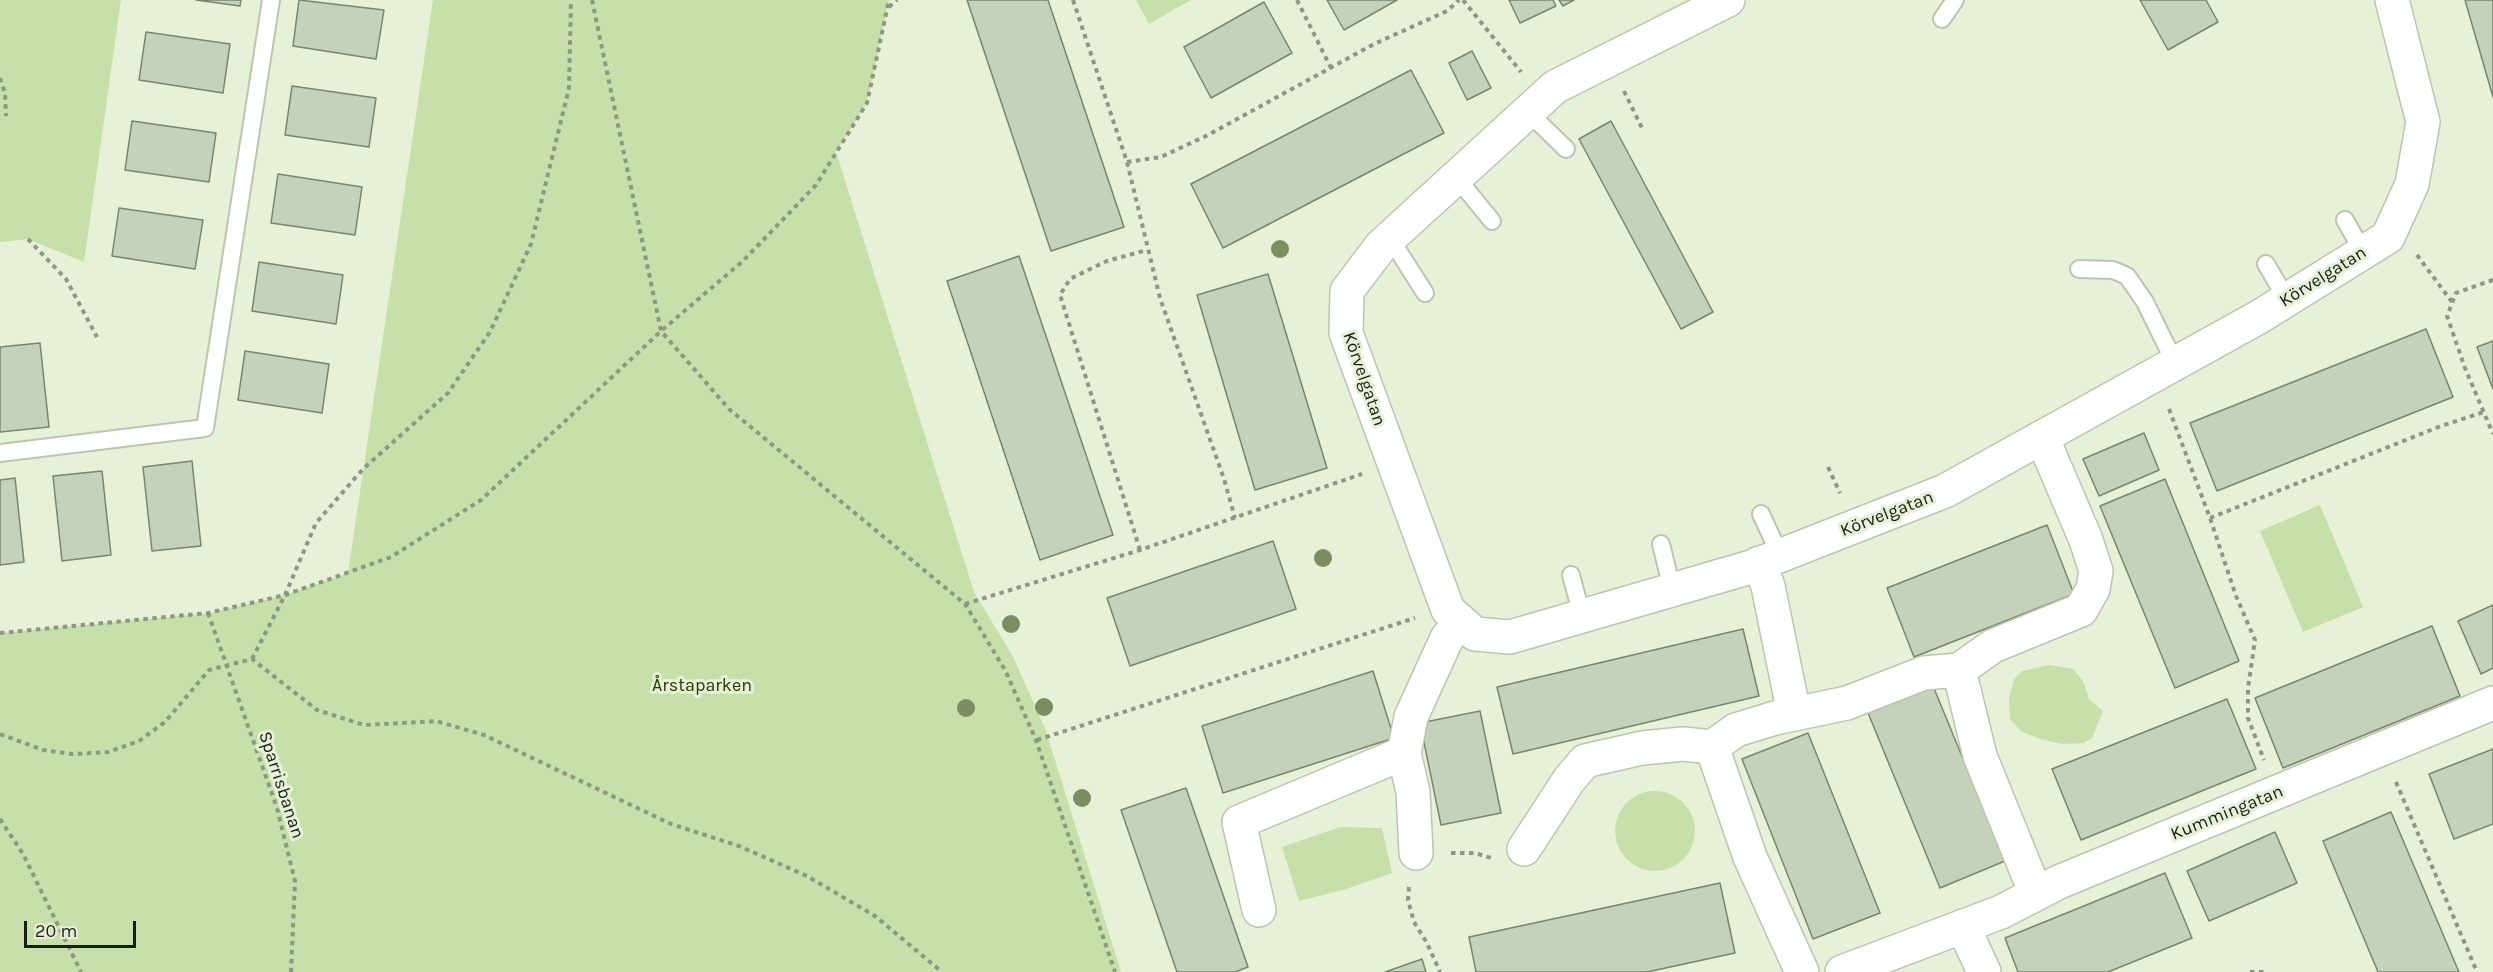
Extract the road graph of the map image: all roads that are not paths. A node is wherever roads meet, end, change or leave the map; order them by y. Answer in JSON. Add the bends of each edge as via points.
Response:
{"nodes":[{"id":1,"x":271,"y":0,"type":"edge"},
{"id":2,"x":1728,"y":0,"type":"edge"},
{"id":3,"x":1955,"y":0,"type":"edge"},
{"id":4,"x":2391,"y":0,"type":"edge"},
{"id":5,"x":1942,"y":19,"type":"dead end"},
{"id":6,"x":1527,"y":111,"type":"junction"},
{"id":7,"x":1566,"y":149,"type":"dead end"},
{"id":8,"x":1456,"y":177,"type":"junction"},
{"id":9,"x":2345,"y":220,"type":"dead end"},
{"id":10,"x":1492,"y":221,"type":"dead end"},
{"id":11,"x":1390,"y":238,"type":"junction"},
{"id":12,"x":2376,"y":245,"type":"junction"},
{"id":13,"x":2266,"y":264,"type":"dead end"},
{"id":14,"x":2079,"y":269,"type":"dead end"},
{"id":15,"x":1425,"y":292,"type":"dead end"},
{"id":16,"x":2287,"y":300,"type":"junction"},
{"id":17,"x":2165,"y":369,"type":"junction"},
{"id":18,"x":2042,"y":437,"type":"junction"},
{"id":19,"x":0,"y":453,"type":"edge"},
{"id":20,"x":1761,"y":514,"type":"dead end"},
{"id":21,"x":1661,"y":544,"type":"dead end"},
{"id":22,"x":1769,"y":559,"type":"junction"},
{"id":23,"x":1571,"y":574,"type":"dead end"},
{"id":24,"x":1672,"y":589,"type":"junction"},
{"id":25,"x":1454,"y":616,"type":"junction"},
{"id":26,"x":1582,"y":616,"type":"junction"},
{"id":27,"x":1959,"y":670,"type":"junction"},
{"id":28,"x":2493,"y":702,"type":"edge"},
{"id":29,"x":1794,"y":714,"type":"junction"},
{"id":30,"x":1712,"y":747,"type":"junction"},
{"id":31,"x":1404,"y":753,"type":"junction"},
{"id":32,"x":1524,"y":849,"type":"road end"},
{"id":33,"x":1416,"y":853,"type":"road end"},
{"id":34,"x":2036,"y":894,"type":"junction"},
{"id":35,"x":1259,"y":910,"type":"dead end"},
{"id":36,"x":1963,"y":926,"type":"junction"},
{"id":37,"x":1802,"y":972,"type":"edge"},
{"id":38,"x":1842,"y":972,"type":"edge"},
{"id":39,"x":1984,"y":972,"type":"edge"}],
"edges":[{"from":1,"to":19,"type":"lane","via":[[206,428]]},
{"from":2,"to":6,"type":"street","name":"Körvelgatan","via":[[1555,87]]},
{"from":3,"to":5,"type":"lane"},
{"from":4,"to":12,"type":"street","name":"Körvelgatan","via":[[2423,122],[2412,184]]},
{"from":6,"to":7,"type":"lane"},
{"from":6,"to":8,"type":"street","name":"Körvelgatan"},
{"from":8,"to":10,"type":"lane"},
{"from":8,"to":11,"type":"street","name":"Körvelgatan"},
{"from":9,"to":12,"type":"lane"},
{"from":11,"to":15,"type":"lane"},
{"from":11,"to":25,"type":"street","name":"Körvelgatan","via":[[1347,291],[1346,333]]},
{"from":12,"to":16,"type":"street","name":"Körvelgatan"},
{"from":13,"to":16,"type":"lane"},
{"from":14,"to":17,"type":"lane","via":[[2113,270],[2127,276],[2145,302]]},
{"from":16,"to":17,"type":"street","name":"Körvelgatan"},
{"from":17,"to":18,"type":"street","name":"Körvelgatan"},
{"from":18,"to":22,"type":"street","name":"Körvelgatan","via":[[1945,491]]},
{"from":18,"to":27,"type":"street","via":[[2086,540],[2096,571],[2093,589],[2081,610],[1993,646]]},
{"from":20,"to":22,"type":"lane"},
{"from":21,"to":24,"type":"lane"},
{"from":22,"to":24,"type":"street","name":"Körvelgatan"},
{"from":22,"to":29,"type":"street","via":[[1768,586]]},
{"from":23,"to":26,"type":"lane"},
{"from":24,"to":26,"type":"street","name":"Körvelgatan"},
{"from":25,"to":26,"type":"street","name":"Körvelgatan","via":[[1475,634],[1510,637]]},
{"from":25,"to":31,"type":"street","via":[[1411,717]]},
{"from":27,"to":29,"type":"street","via":[[1924,672],[1847,703]]},
{"from":27,"to":34,"type":"street","via":[[1980,756]]},
{"from":28,"to":34,"type":"street","name":"Kummingatan"},
{"from":29,"to":30,"type":"street","via":[[1736,730]]},
{"from":30,"to":32,"type":"street","via":[[1683,744],[1642,748],[1585,761]]},
{"from":30,"to":37,"type":"street","via":[[1750,857]]},
{"from":31,"to":33,"type":"street","via":[[1413,792]]},
{"from":31,"to":35,"type":"street","via":[[1239,822]]},
{"from":34,"to":36,"type":"street","name":"Kummingatan"},
{"from":36,"to":38,"type":"street","name":"Kummingatan"},
{"from":36,"to":39,"type":"street"}]}
